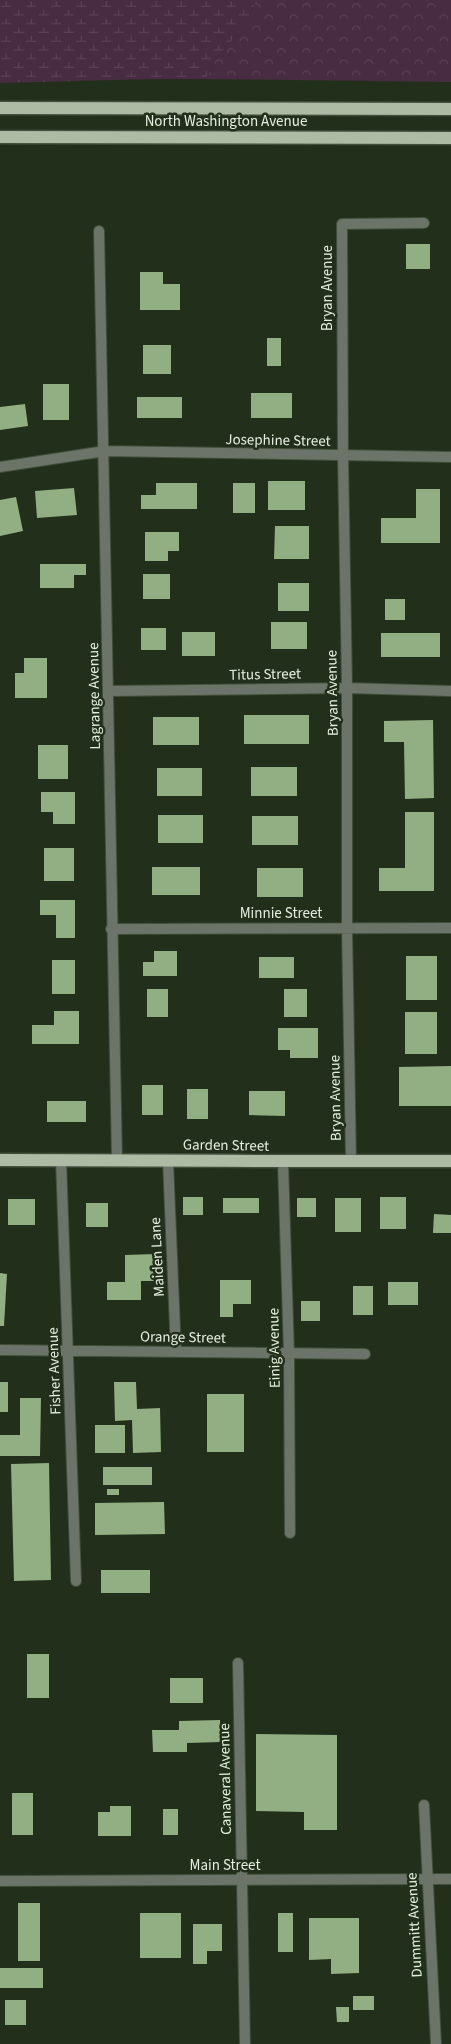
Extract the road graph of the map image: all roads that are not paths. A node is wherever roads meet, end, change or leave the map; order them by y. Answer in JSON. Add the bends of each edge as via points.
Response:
{"nodes":[{"id":1,"x":0,"y":108,"type":"edge"},
{"id":2,"x":451,"y":109,"type":"edge"},
{"id":3,"x":0,"y":137,"type":"edge"},
{"id":4,"x":451,"y":138,"type":"edge"},
{"id":5,"x":424,"y":223,"type":"dead end"},
{"id":6,"x":99,"y":231,"type":"dead end"},
{"id":7,"x":105,"y":451,"type":"junction"},
{"id":8,"x":342,"y":456,"type":"junction"},
{"id":9,"x":451,"y":457,"type":"edge"},
{"id":10,"x":0,"y":467,"type":"edge"},
{"id":11,"x":347,"y":688,"type":"junction"},
{"id":12,"x":451,"y":691,"type":"edge"},
{"id":13,"x":109,"y":692,"type":"junction"},
{"id":14,"x":347,"y":928,"type":"junction"},
{"id":15,"x":451,"y":928,"type":"edge"},
{"id":16,"x":111,"y":929,"type":"junction"},
{"id":17,"x":0,"y":1160,"type":"edge"},
{"id":18,"x":61,"y":1160,"type":"junction"},
{"id":19,"x":117,"y":1160,"type":"junction"},
{"id":20,"x":168,"y":1161,"type":"junction"},
{"id":21,"x":351,"y":1161,"type":"junction"},
{"id":22,"x":451,"y":1161,"type":"edge"},
{"id":23,"x":283,"y":1162,"type":"junction"},
{"id":24,"x":0,"y":1350,"type":"edge"},
{"id":25,"x":69,"y":1350,"type":"junction"},
{"id":26,"x":176,"y":1352,"type":"junction"},
{"id":27,"x":289,"y":1354,"type":"junction"},
{"id":28,"x":365,"y":1354,"type":"dead end"},
{"id":29,"x":290,"y":1534,"type":"dead end"},
{"id":30,"x":76,"y":1581,"type":"dead end"},
{"id":31,"x":238,"y":1663,"type":"dead end"},
{"id":32,"x":424,"y":1805,"type":"dead end"},
{"id":33,"x":427,"y":1879,"type":"junction"},
{"id":34,"x":451,"y":1879,"type":"edge"},
{"id":35,"x":241,"y":1880,"type":"junction"},
{"id":36,"x":0,"y":1881,"type":"edge"},
{"id":37,"x":246,"y":2044,"type":"edge"},
{"id":38,"x":436,"y":2044,"type":"edge"}],
"edges":[{"from":1,"to":2,"type":"main road","name":"North Washington Avenue"},
{"from":3,"to":4,"type":"main road","name":"North Washington Avenue"},
{"from":5,"to":8,"type":"street","name":"Bryan Avenue","via":[[342,224]]},
{"from":6,"to":7,"type":"street","name":"Lagrange Avenue"},
{"from":7,"to":8,"type":"street","name":"Josephine Street"},
{"from":7,"to":10,"type":"street","name":"Josephine Street"},
{"from":7,"to":13,"type":"street","name":"Lagrange Avenue"},
{"from":8,"to":9,"type":"street","name":"Josephine Street"},
{"from":8,"to":11,"type":"street","name":"Bryan Avenue"},
{"from":11,"to":12,"type":"street","name":"Titus Street"},
{"from":11,"to":13,"type":"street","name":"Titus Street"},
{"from":11,"to":14,"type":"street","name":"Bryan Avenue"},
{"from":13,"to":16,"type":"street","name":"Lagrange Avenue"},
{"from":14,"to":15,"type":"street","name":"Minnie Street"},
{"from":14,"to":16,"type":"street","name":"Minnie Street"},
{"from":14,"to":21,"type":"street","name":"Bryan Avenue"},
{"from":16,"to":19,"type":"street","name":"Lagrange Avenue"},
{"from":17,"to":18,"type":"main road","name":"Garden Street"},
{"from":18,"to":19,"type":"main road","name":"Garden Street"},
{"from":18,"to":25,"type":"street","name":"Fisher Avenue"},
{"from":19,"to":20,"type":"main road","name":"Garden Street"},
{"from":20,"to":23,"type":"main road","name":"Garden Street"},
{"from":20,"to":26,"type":"street","name":"Maiden Lane"},
{"from":21,"to":22,"type":"main road","name":"Garden Street"},
{"from":21,"to":23,"type":"main road","name":"Garden Street"},
{"from":23,"to":27,"type":"street","name":"Einig Avenue"},
{"from":24,"to":25,"type":"street","name":"Orange Street"},
{"from":25,"to":26,"type":"street","name":"Orange Street"},
{"from":25,"to":30,"type":"street","name":"Fisher Avenue"},
{"from":26,"to":27,"type":"street","name":"Orange Street"},
{"from":27,"to":28,"type":"street","name":"Orange Street"},
{"from":27,"to":29,"type":"street","name":"Einig Avenue"},
{"from":31,"to":35,"type":"street","name":"Canaveral Avenue"},
{"from":32,"to":33,"type":"street","name":"Dummitt Avenue"},
{"from":33,"to":34,"type":"street","name":"Main Street"},
{"from":33,"to":35,"type":"street","name":"Main Street"},
{"from":33,"to":38,"type":"street","name":"Dummitt Avenue"},
{"from":35,"to":36,"type":"street","name":"Main Street"},
{"from":35,"to":37,"type":"street","name":"Canaveral Avenue"}]}
